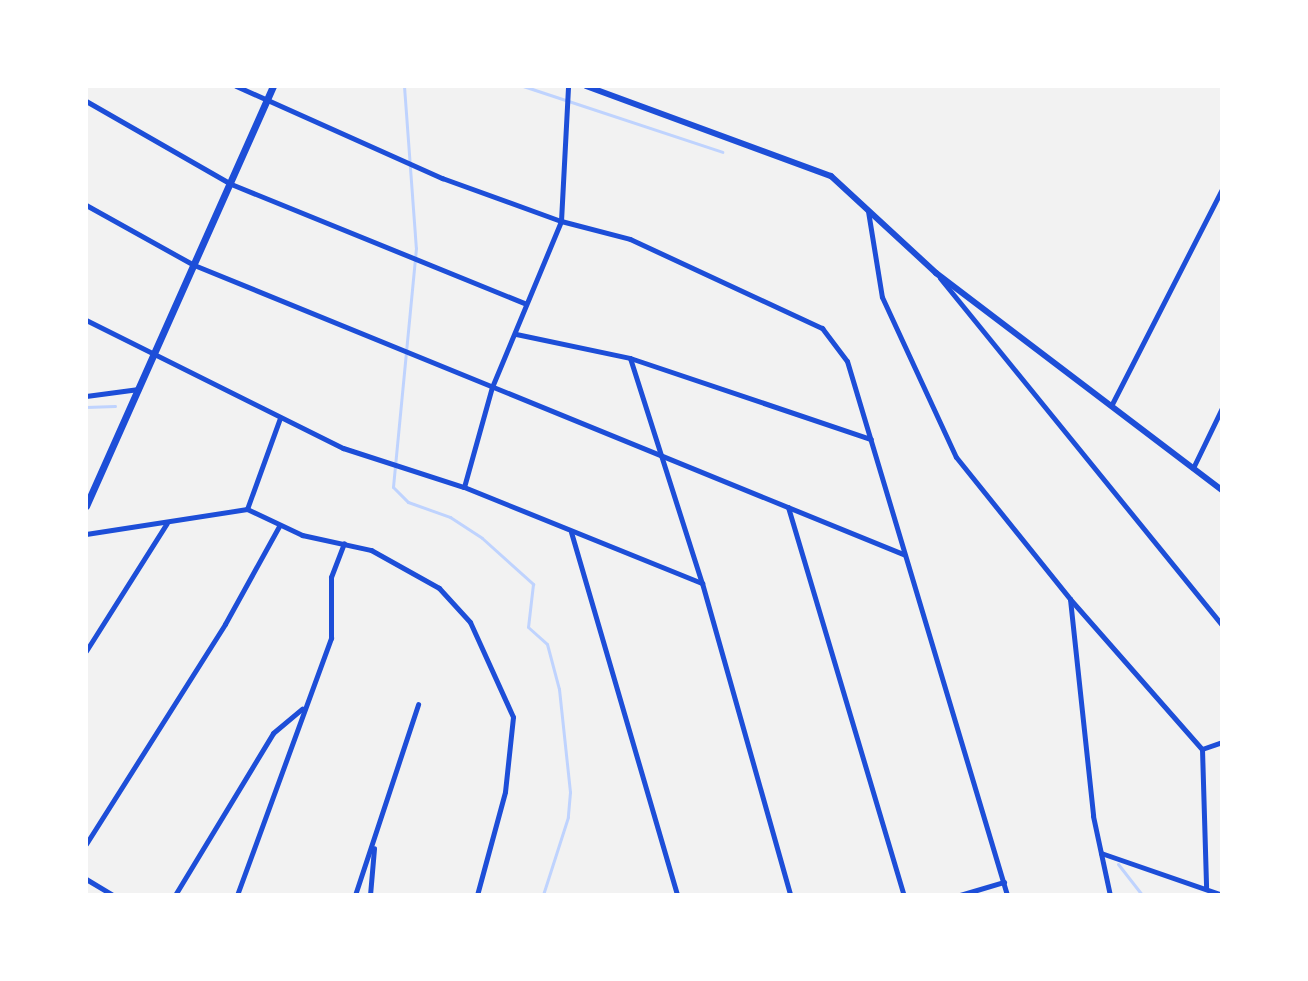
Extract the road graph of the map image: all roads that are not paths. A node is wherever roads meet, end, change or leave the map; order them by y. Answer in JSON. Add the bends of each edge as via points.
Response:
{"nodes":[{"id":1,"x":236,"y":86,"type":"edge"},
{"id":2,"x":273,"y":86,"type":"edge"},
{"id":3,"x":568,"y":86,"type":"edge"},
{"id":4,"x":586,"y":86,"type":"edge"},
{"id":5,"x":86,"y":101,"type":"edge"},
{"id":6,"x":265,"y":103,"type":"junction"},
{"id":7,"x":231,"y":184,"type":"junction"},
{"id":8,"x":1222,"y":189,"type":"edge"},
{"id":9,"x":86,"y":205,"type":"edge"},
{"id":10,"x":867,"y":210,"type":"junction"},
{"id":11,"x":561,"y":221,"type":"junction"},
{"id":12,"x":194,"y":265,"type":"junction"},
{"id":13,"x":936,"y":273,"type":"junction"},
{"id":14,"x":526,"y":304,"type":"junction"},
{"id":15,"x":86,"y":320,"type":"edge"},
{"id":16,"x":516,"y":334,"type":"junction"},
{"id":17,"x":156,"y":355,"type":"junction"},
{"id":18,"x":630,"y":358,"type":"junction"},
{"id":19,"x":492,"y":387,"type":"junction"},
{"id":20,"x":140,"y":389,"type":"junction"},
{"id":21,"x":86,"y":396,"type":"edge"},
{"id":22,"x":1112,"y":404,"type":"junction"},
{"id":23,"x":1222,"y":408,"type":"edge"},
{"id":24,"x":280,"y":418,"type":"junction"},
{"id":25,"x":871,"y":439,"type":"junction"},
{"id":26,"x":661,"y":453,"type":"junction"},
{"id":27,"x":1193,"y":468,"type":"junction"},
{"id":28,"x":464,"y":487,"type":"junction"},
{"id":29,"x":1222,"y":490,"type":"edge"},
{"id":30,"x":86,"y":506,"type":"edge"},
{"id":31,"x":788,"y":506,"type":"junction"},
{"id":32,"x":247,"y":509,"type":"junction"},
{"id":33,"x":167,"y":522,"type":"junction"},
{"id":34,"x":279,"y":526,"type":"junction"},
{"id":35,"x":571,"y":532,"type":"junction"},
{"id":36,"x":86,"y":534,"type":"edge"},
{"id":37,"x":344,"y":543,"type":"junction"},
{"id":38,"x":903,"y":554,"type":"junction"},
{"id":39,"x":702,"y":583,"type":"junction"},
{"id":40,"x":1070,"y":599,"type":"junction"},
{"id":41,"x":1222,"y":625,"type":"edge"},
{"id":42,"x":86,"y":651,"type":"edge"},
{"id":43,"x":418,"y":704,"type":"dead end"},
{"id":44,"x":303,"y":708,"type":"junction"},
{"id":45,"x":1222,"y":742,"type":"edge"},
{"id":46,"x":1202,"y":749,"type":"junction"},
{"id":47,"x":374,"y":841,"type":"junction"},
{"id":48,"x":86,"y":844,"type":"edge"},
{"id":49,"x":1100,"y":853,"type":"junction"},
{"id":50,"x":86,"y":879,"type":"edge"},
{"id":51,"x":1004,"y":882,"type":"junction"},
{"id":52,"x":1206,"y":887,"type":"junction"},
{"id":53,"x":113,"y":895,"type":"edge"},
{"id":54,"x":175,"y":895,"type":"edge"},
{"id":55,"x":237,"y":895,"type":"edge"},
{"id":56,"x":355,"y":895,"type":"edge"},
{"id":57,"x":370,"y":895,"type":"edge"},
{"id":58,"x":477,"y":895,"type":"edge"},
{"id":59,"x":677,"y":895,"type":"edge"},
{"id":60,"x":790,"y":895,"type":"edge"},
{"id":61,"x":904,"y":895,"type":"edge"},
{"id":62,"x":960,"y":895,"type":"edge"},
{"id":63,"x":1007,"y":895,"type":"edge"},
{"id":64,"x":1110,"y":895,"type":"edge"},
{"id":65,"x":1222,"y":895,"type":"edge"}],
"edges":[{"from":1,"to":6,"type":"street"},
{"from":2,"to":6,"type":"main road"},
{"from":3,"to":11,"type":"street"},
{"from":4,"to":10,"type":"street","via":[[810,166],[843,185]]},
{"from":5,"to":7,"type":"street"},
{"from":6,"to":7,"type":"main road"},
{"from":6,"to":11,"type":"street","via":[[442,178]]},
{"from":7,"to":12,"type":"main road"},
{"from":7,"to":14,"type":"street"},
{"from":8,"to":22,"type":"street"},
{"from":9,"to":12,"type":"street"},
{"from":10,"to":13,"type":"street"},
{"from":10,"to":40,"type":"street","via":[[882,297],[944,437]]},
{"from":11,"to":14,"type":"street"},
{"from":11,"to":25,"type":"street","via":[[630,239],[822,328],[847,361]]},
{"from":12,"to":17,"type":"main road"},
{"from":12,"to":19,"type":"street"},
{"from":13,"to":22,"type":"street"},
{"from":13,"to":41,"type":"street"},
{"from":14,"to":16,"type":"street"},
{"from":15,"to":17,"type":"street"},
{"from":16,"to":18,"type":"street"},
{"from":16,"to":19,"type":"street"},
{"from":17,"to":20,"type":"main road"},
{"from":17,"to":24,"type":"street"},
{"from":18,"to":25,"type":"street"},
{"from":18,"to":26,"type":"street"},
{"from":19,"to":26,"type":"street"},
{"from":19,"to":28,"type":"street"},
{"from":20,"to":21,"type":"street"},
{"from":20,"to":30,"type":"main road"},
{"from":22,"to":27,"type":"street"},
{"from":23,"to":27,"type":"street"},
{"from":24,"to":28,"type":"street","via":[[343,448]]},
{"from":24,"to":32,"type":"street"},
{"from":25,"to":38,"type":"street"},
{"from":26,"to":31,"type":"street"},
{"from":26,"to":39,"type":"street"},
{"from":27,"to":29,"type":"street"},
{"from":28,"to":35,"type":"street"},
{"from":31,"to":38,"type":"street"},
{"from":31,"to":61,"type":"street"},
{"from":32,"to":33,"type":"street"},
{"from":32,"to":34,"type":"street"},
{"from":33,"to":36,"type":"street"},
{"from":33,"to":42,"type":"street"},
{"from":34,"to":37,"type":"street"},
{"from":34,"to":48,"type":"street","via":[[225,624]]},
{"from":35,"to":39,"type":"street"},
{"from":35,"to":59,"type":"street"},
{"from":37,"to":44,"type":"street","via":[[331,577],[331,638]]},
{"from":37,"to":58,"type":"street","via":[[396,561],[439,588],[470,622],[509,703],[514,734],[509,769]]},
{"from":38,"to":51,"type":"street"},
{"from":39,"to":60,"type":"street"},
{"from":40,"to":46,"type":"street"},
{"from":40,"to":49,"type":"street"},
{"from":43,"to":47,"type":"street"},
{"from":44,"to":54,"type":"street","via":[[273,733]]},
{"from":44,"to":55,"type":"street"},
{"from":45,"to":46,"type":"street"},
{"from":46,"to":52,"type":"street"},
{"from":47,"to":56,"type":"street"},
{"from":47,"to":57,"type":"street"},
{"from":49,"to":52,"type":"street"},
{"from":49,"to":64,"type":"street"},
{"from":50,"to":53,"type":"street"},
{"from":51,"to":62,"type":"street"},
{"from":51,"to":63,"type":"street"},
{"from":52,"to":65,"type":"street"}]}
